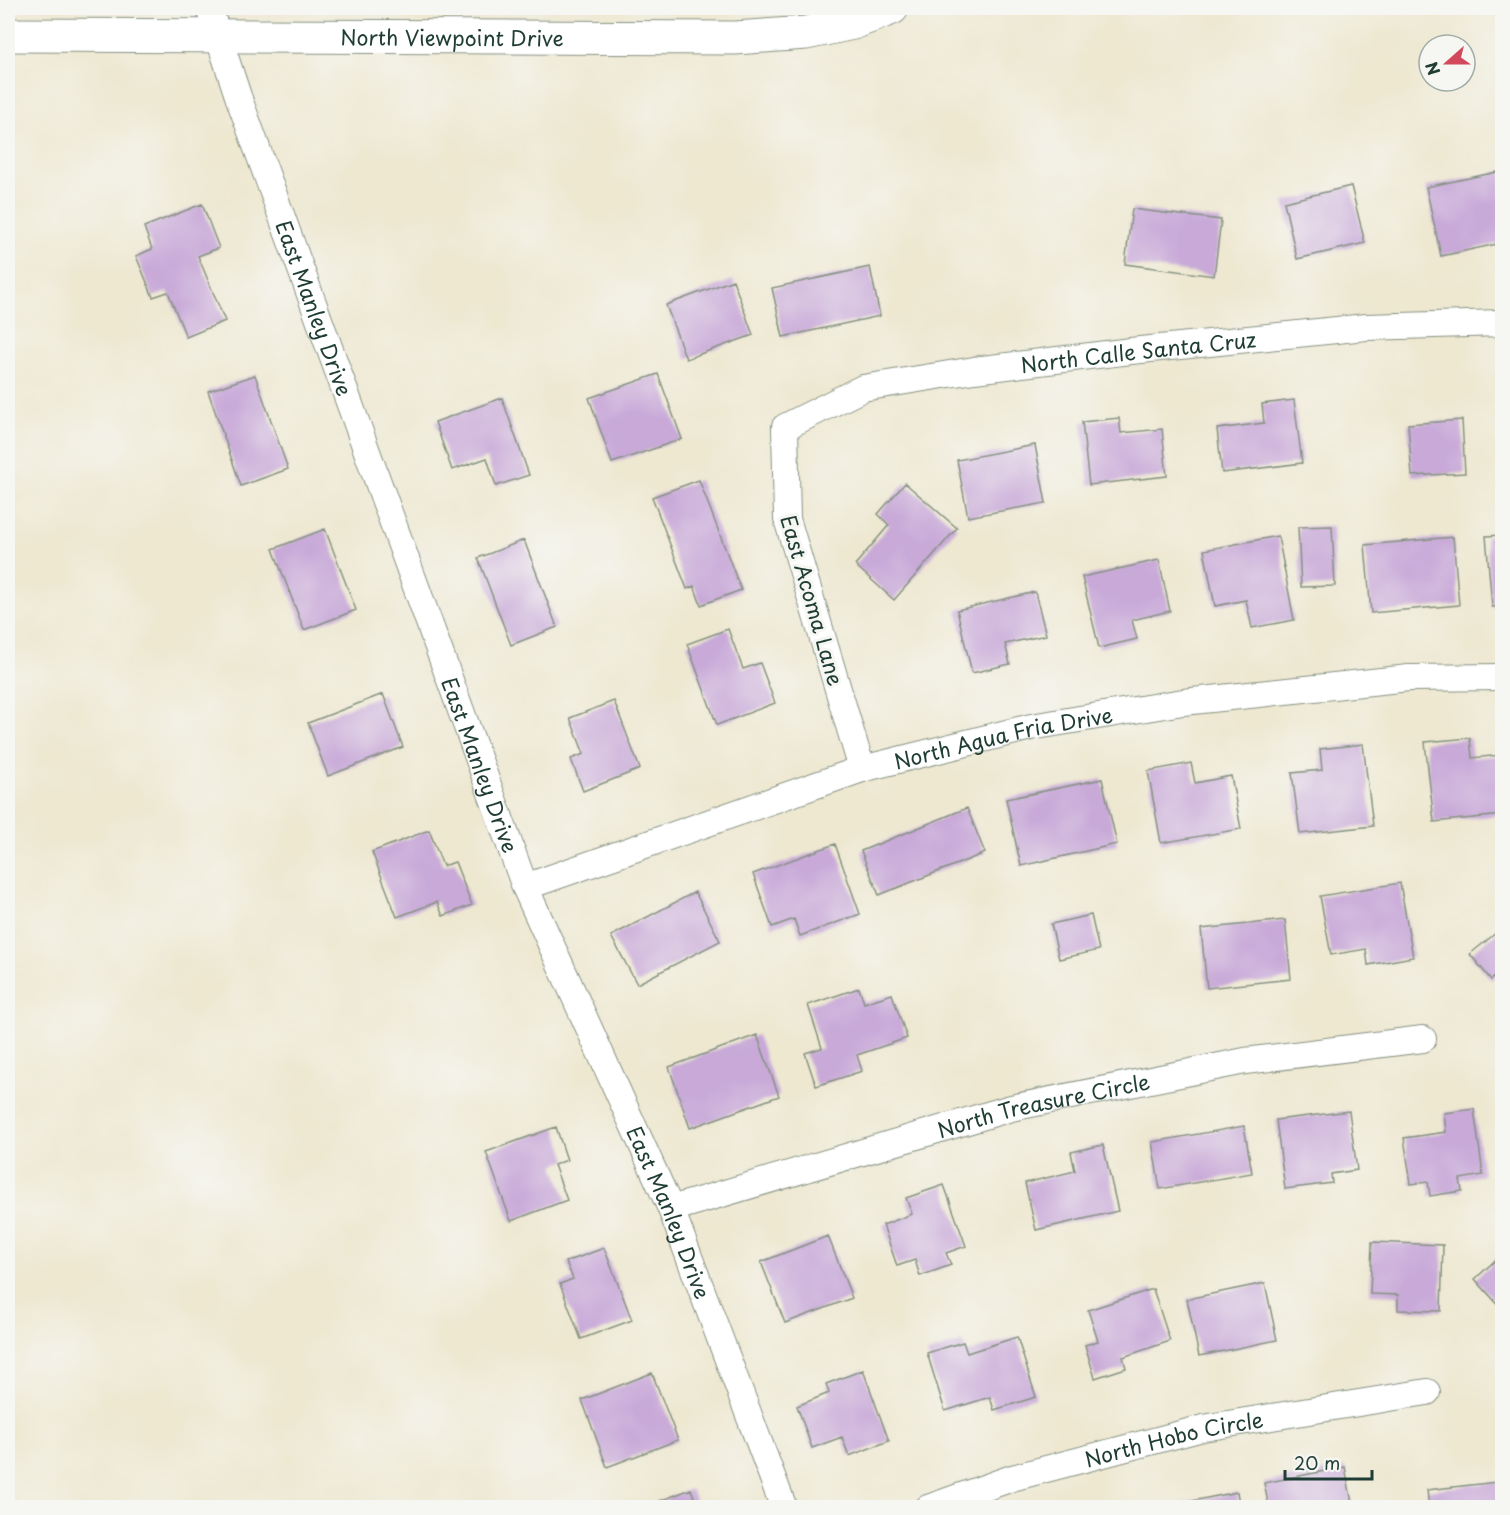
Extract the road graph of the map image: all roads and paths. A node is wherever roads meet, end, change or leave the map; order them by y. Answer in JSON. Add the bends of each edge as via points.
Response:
{"nodes":[{"id":1,"x":892,"y":8,"type":"edge"},
{"id":2,"x":214,"y":22,"type":"edge"},
{"id":3,"x":8,"y":34,"type":"edge"},
{"id":4,"x":1503,"y":323,"type":"edge"},
{"id":5,"x":785,"y":427,"type":"joint"},
{"id":6,"x":1503,"y":677,"type":"edge"},
{"id":7,"x":862,"y":769,"type":"junction"},
{"id":8,"x":525,"y":886,"type":"junction"},
{"id":9,"x":1423,"y":1039,"type":"dead end"},
{"id":10,"x":671,"y":1209,"type":"junction"},
{"id":11,"x":1427,"y":1392,"type":"dead end"},
{"id":12,"x":784,"y":1508,"type":"edge"},
{"id":13,"x":928,"y":1508,"type":"edge"}],
"edges":[{"from":1,"to":2,"type":"main road","name":"North Viewpoint Drive","via":[[806,33],[735,38]]},
{"from":2,"to":3,"type":"main road","name":"North Viewpoint Drive"},
{"from":2,"to":8,"type":"street","name":"East Manley Drive"},
{"from":4,"to":5,"type":"street","name":"North Calle Santa Cruz","via":[[1366,327],[974,370],[863,388]]},
{"from":5,"to":7,"type":"street","name":"East Acoma Lane","via":[[787,519]]},
{"from":6,"to":7,"type":"street","name":"North Agua Fria Drive","via":[[1409,678],[1183,702],[1031,727]]},
{"from":7,"to":8,"type":"street","name":"North Agua Fria Drive"},
{"from":8,"to":10,"type":"street","name":"East Manley Drive"},
{"from":9,"to":10,"type":"street","name":"North Treasure Circle","via":[[1245,1061],[1011,1108]]},
{"from":10,"to":12,"type":"street","name":"East Manley Drive"},
{"from":11,"to":13,"type":"street","name":"North Hobo Circle","via":[[1203,1428],[1012,1478]]}]}
